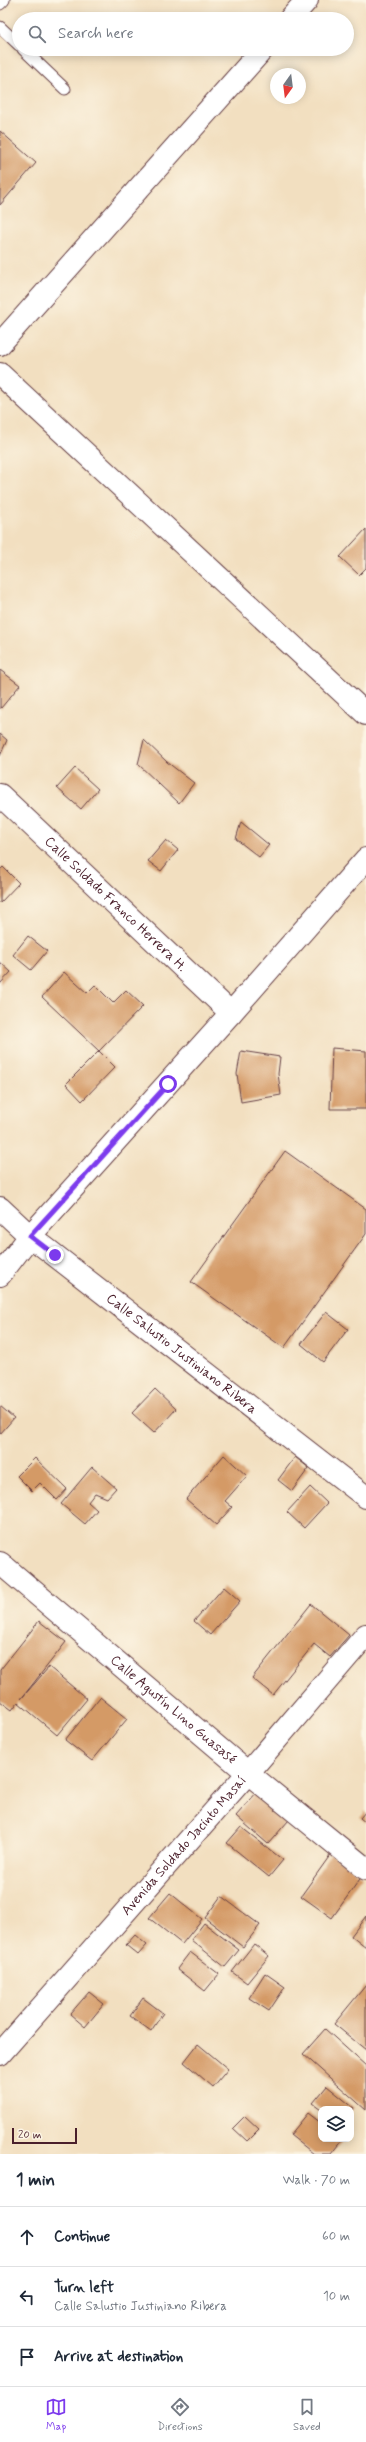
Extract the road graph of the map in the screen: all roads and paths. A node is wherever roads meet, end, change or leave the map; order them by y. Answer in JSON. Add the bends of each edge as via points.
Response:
{"nodes":[{"id":1,"x":4,"y":0,"type":"edge"},
{"id":2,"x":307,"y":0,"type":"edge"},
{"id":3,"x":0,"y":4,"type":"edge"},
{"id":4,"x":296,"y":12,"type":"edge"},
{"id":5,"x":0,"y":27,"type":"edge"},
{"id":6,"x":12,"y":38,"type":"edge"},
{"id":7,"x":31,"y":56,"type":"edge"},
{"id":8,"x":258,"y":56,"type":"edge"},
{"id":9,"x":66,"y":89,"type":"dead end"},
{"id":10,"x":0,"y":344,"type":"edge"},
{"id":11,"x":0,"y":374,"type":"edge"},
{"id":12,"x":366,"y":714,"type":"edge"},
{"id":13,"x":0,"y":795,"type":"edge"},
{"id":14,"x":366,"y":859,"type":"edge"},
{"id":15,"x":231,"y":1013,"type":"junction"},
{"id":16,"x":0,"y":1208,"type":"edge"},
{"id":17,"x":30,"y":1236,"type":"junction"},
{"id":18,"x":0,"y":1275,"type":"edge"},
{"id":19,"x":366,"y":1497,"type":"edge"},
{"id":20,"x":0,"y":1563,"type":"edge"},
{"id":21,"x":366,"y":1635,"type":"edge"},
{"id":22,"x":248,"y":1773,"type":"junction"},
{"id":23,"x":366,"y":1869,"type":"edge"},
{"id":24,"x":0,"y":2054,"type":"edge"}],
"edges":[{"from":1,"to":3,"type":"lane"},
{"from":2,"to":4,"type":"street"},
{"from":5,"to":6,"type":"lane"},
{"from":7,"to":9,"type":"lane"},
{"from":8,"to":10,"type":"street"},
{"from":11,"to":12,"type":"street"},
{"from":13,"to":15,"type":"street","name":"Calle Soldado Franco Herrera H."},
{"from":14,"to":15,"type":"street"},
{"from":15,"to":17,"type":"street"},
{"from":16,"to":17,"type":"street","name":"Calle Salustio Justiniano Ribera"},
{"from":17,"to":18,"type":"street"},
{"from":17,"to":19,"type":"street","name":"Calle Salustio Justiniano Ribera"},
{"from":20,"to":22,"type":"street","name":"Calle Agustín Lino Guasasé"},
{"from":21,"to":22,"type":"street","name":"Avenida Soldado Jacinto Masaí"},
{"from":22,"to":23,"type":"street","name":"Calle Agustín Lino Guasasé"},
{"from":22,"to":24,"type":"street","name":"Avenida Soldado Jacinto Masaí"}]}
